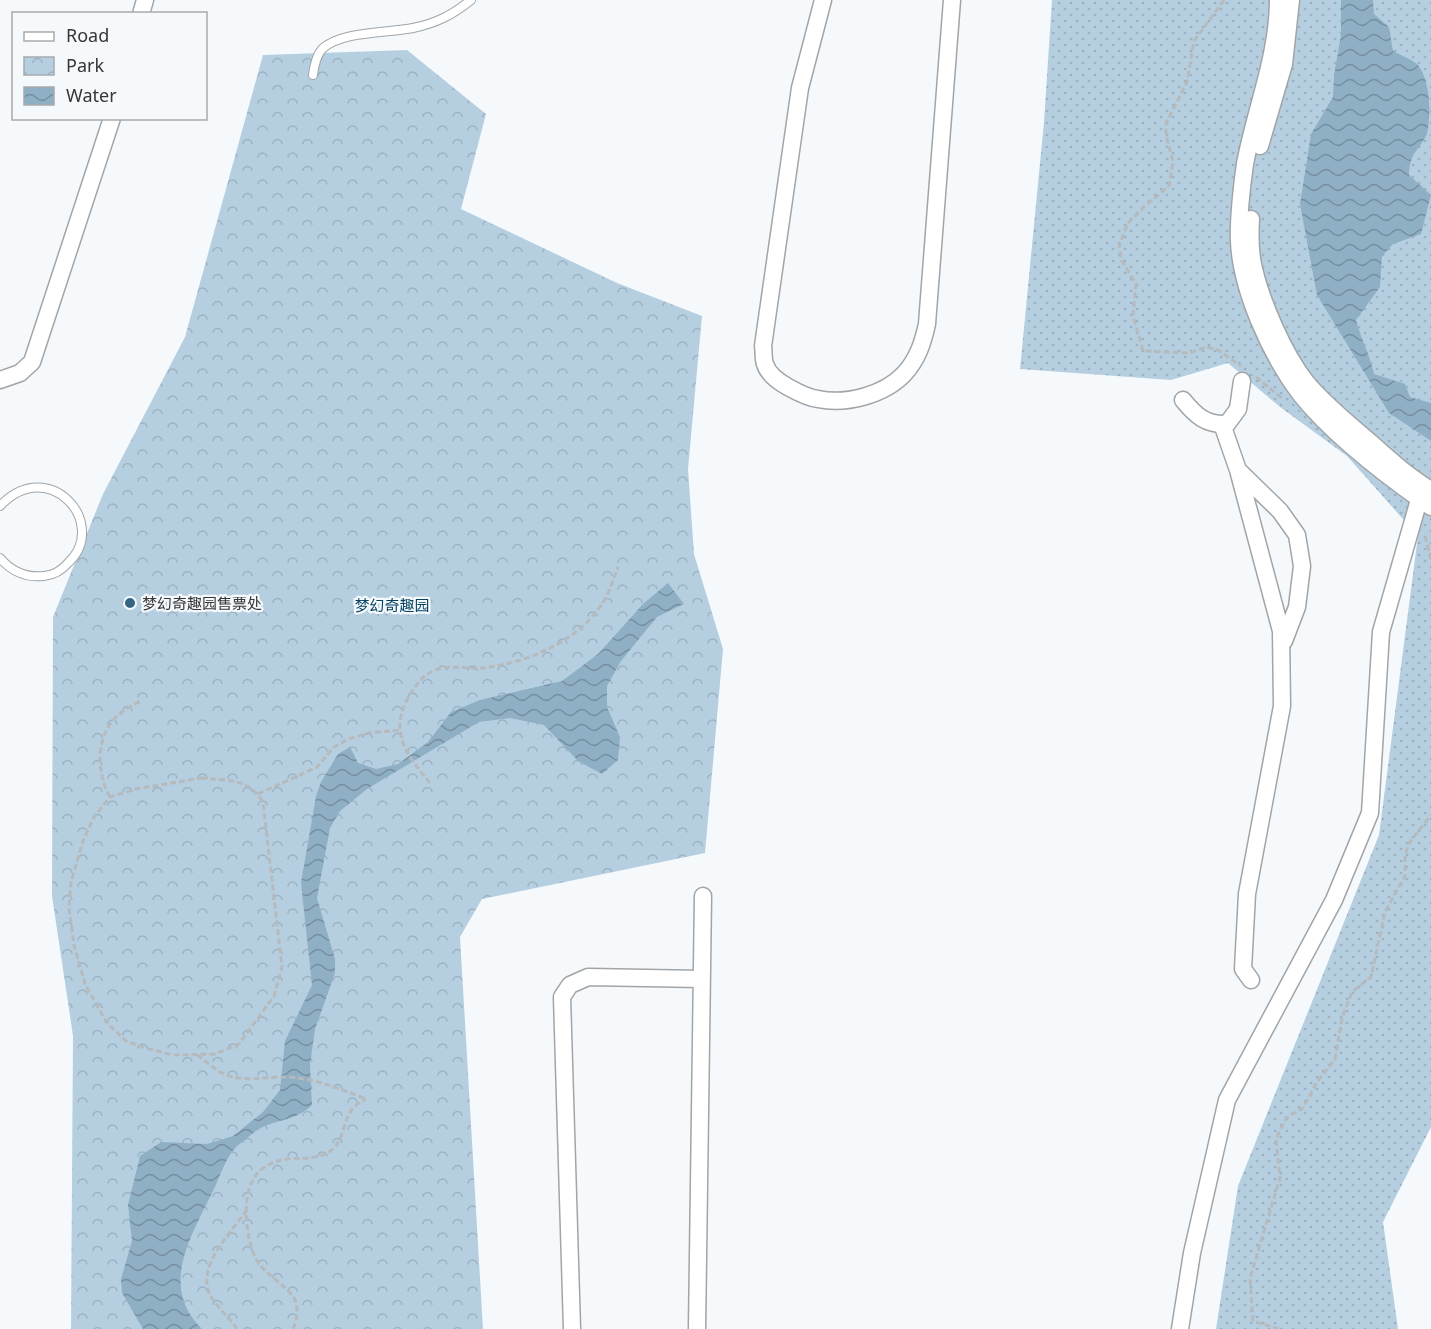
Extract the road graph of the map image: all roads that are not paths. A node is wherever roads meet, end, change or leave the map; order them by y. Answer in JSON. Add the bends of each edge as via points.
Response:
{"nodes":[{"id":1,"x":471,"y":0,"type":"edge"},
{"id":2,"x":823,"y":0,"type":"edge"},
{"id":3,"x":952,"y":0,"type":"edge"},
{"id":4,"x":1278,"y":0,"type":"edge"},
{"id":5,"x":1291,"y":0,"type":"edge"},
{"id":6,"x":313,"y":75,"type":"dead end"},
{"id":7,"x":111,"y":120,"type":"edge"},
{"id":8,"x":1247,"y":375,"type":"road end"},
{"id":9,"x":0,"y":380,"type":"edge"},
{"id":10,"x":1183,"y":400,"type":"dead end"},
{"id":11,"x":1222,"y":424,"type":"junction"},
{"id":12,"x":1238,"y":470,"type":"junction"},
{"id":13,"x":1426,"y":496,"type":"edge"},
{"id":14,"x":0,"y":506,"type":"edge"},
{"id":15,"x":0,"y":558,"type":"edge"},
{"id":16,"x":1282,"y":645,"type":"junction"},
{"id":17,"x":703,"y":897,"type":"dead end"},
{"id":18,"x":702,"y":979,"type":"junction"},
{"id":19,"x":1251,"y":980,"type":"dead end"},
{"id":20,"x":572,"y":1329,"type":"edge"},
{"id":21,"x":697,"y":1329,"type":"edge"},
{"id":22,"x":1180,"y":1329,"type":"edge"}],
"edges":[{"from":1,"to":6,"type":"lane","via":[[451,16],[413,28],[353,36],[328,46],[321,50]]},
{"from":2,"to":3,"type":"street","via":[[800,88],[763,346],[765,366],[779,382],[816,399],[837,402],[885,389],[904,374],[923,342]]},
{"from":4,"to":13,"type":"street","via":[[1271,57],[1245,166],[1239,241],[1244,274],[1278,362],[1301,395],[1392,480]]},
{"from":5,"to":13,"type":"street","via":[[1284,64],[1252,187],[1253,268],[1288,356],[1306,382]]},
{"from":7,"to":9,"type":"street","via":[[32,362],[20,373]]},
{"from":8,"to":11,"type":"street","via":[[1238,409],[1227,424]]},
{"from":10,"to":11,"type":"street","via":[[1197,417]]},
{"from":11,"to":12,"type":"street"},
{"from":12,"to":16,"type":"street"},
{"from":12,"to":16,"type":"street","via":[[1280,511],[1297,535],[1302,566],[1297,607]]},
{"from":13,"to":22,"type":"street","via":[[1381,632],[1370,813],[1334,900],[1227,1100],[1192,1253]]},
{"from":14,"to":15,"type":"lane","via":[[23,489],[51,489],[73,505],[82,532],[72,560],[49,575],[21,574]]},
{"from":16,"to":19,"type":"street","via":[[1282,706],[1247,894],[1243,969]]},
{"from":17,"to":18,"type":"street"},
{"from":18,"to":20,"type":"street","via":[[588,977],[570,985],[562,997]]},
{"from":18,"to":21,"type":"street"}]}
